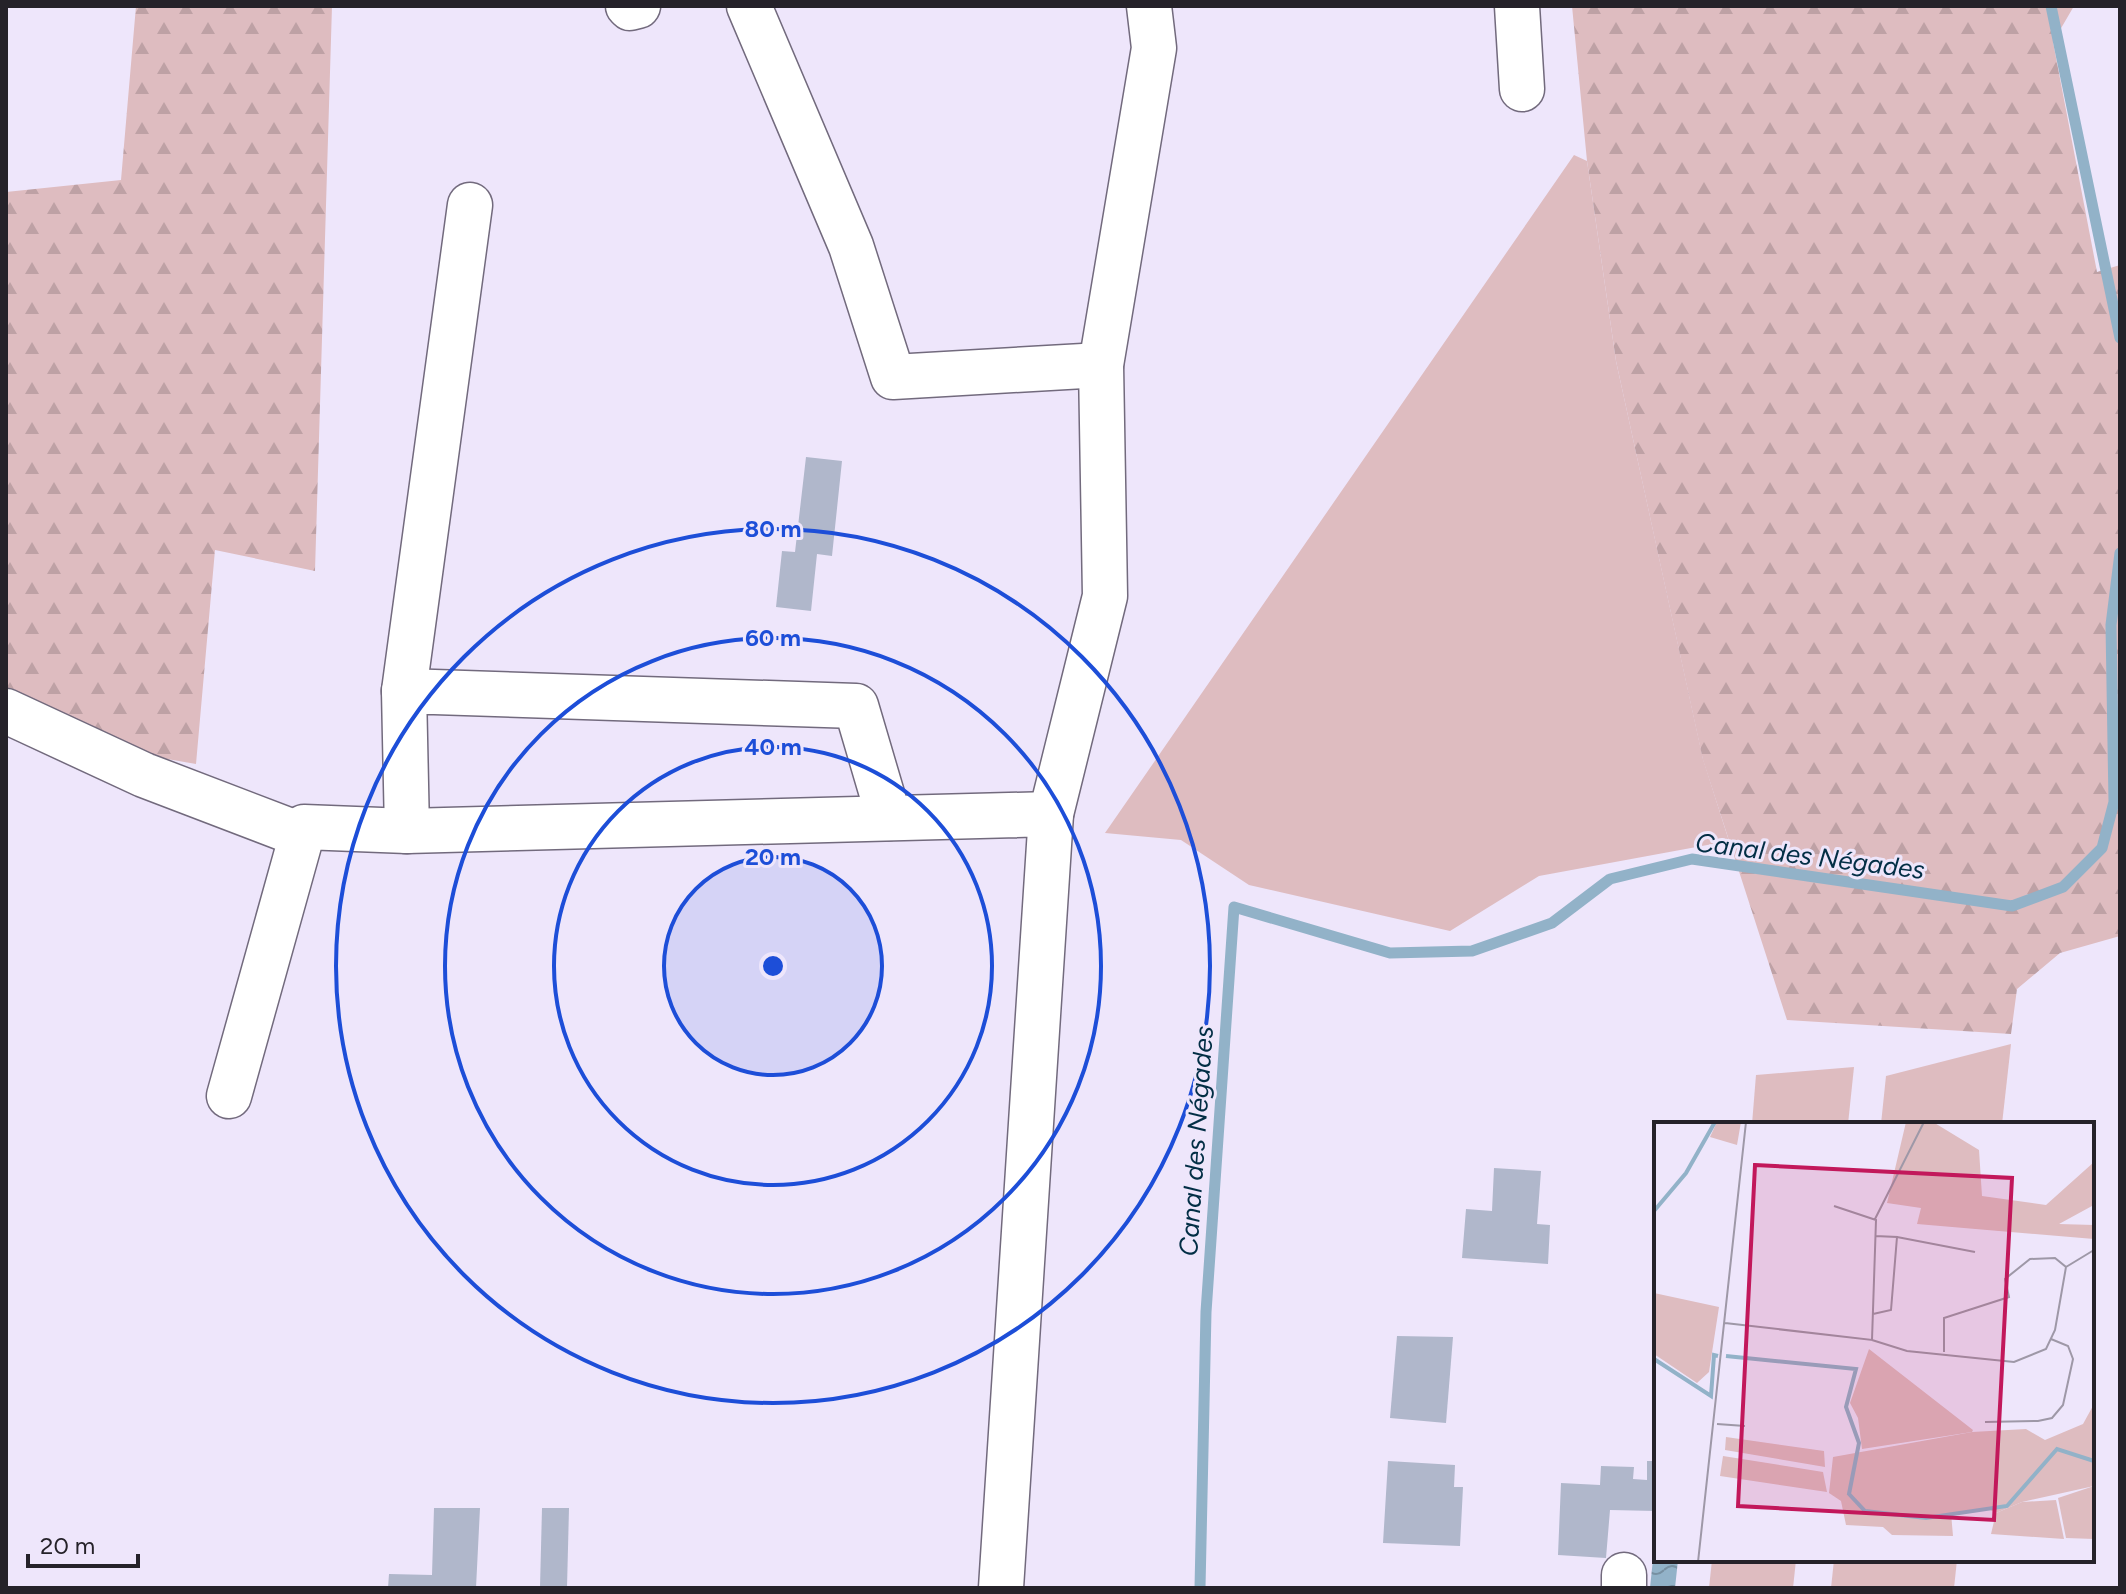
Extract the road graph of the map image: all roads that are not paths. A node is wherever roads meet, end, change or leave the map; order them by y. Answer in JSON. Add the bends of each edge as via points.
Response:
{"nodes":[{"id":1,"x":628,"y":6,"type":"edge"},
{"id":2,"x":638,"y":6,"type":"edge"},
{"id":3,"x":749,"y":6,"type":"edge"},
{"id":4,"x":1149,"y":6,"type":"edge"},
{"id":5,"x":1517,"y":6,"type":"edge"},
{"id":6,"x":1522,"y":89,"type":"dead end"},
{"id":7,"x":470,"y":205,"type":"dead end"},
{"id":8,"x":1101,"y":365,"type":"junction"},
{"id":9,"x":404,"y":691,"type":"junction"},
{"id":10,"x":6,"y":711,"type":"edge"},
{"id":11,"x":1051,"y":814,"type":"junction"},
{"id":12,"x":889,"y":818,"type":"junction"},
{"id":13,"x":407,"y":831,"type":"junction"},
{"id":14,"x":301,"y":835,"type":"junction"},
{"id":15,"x":229,"y":1096,"type":"dead end"},
{"id":16,"x":1001,"y":1588,"type":"edge"}],
"edges":[{"from":1,"to":2,"type":"lane"},
{"from":3,"to":8,"type":"lane","via":[[851,246],[893,377]]},
{"from":4,"to":8,"type":"lane","via":[[1154,48]]},
{"from":5,"to":6,"type":"lane"},
{"from":7,"to":9,"type":"lane"},
{"from":8,"to":11,"type":"lane","via":[[1105,596]]},
{"from":9,"to":12,"type":"lane","via":[[856,706]]},
{"from":9,"to":13,"type":"lane"},
{"from":10,"to":14,"type":"lane","via":[[144,775]]},
{"from":11,"to":12,"type":"lane"},
{"from":11,"to":16,"type":"lane"},
{"from":12,"to":13,"type":"lane"},
{"from":13,"to":14,"type":"lane","via":[[304,827]]},
{"from":14,"to":15,"type":"lane"}]}
